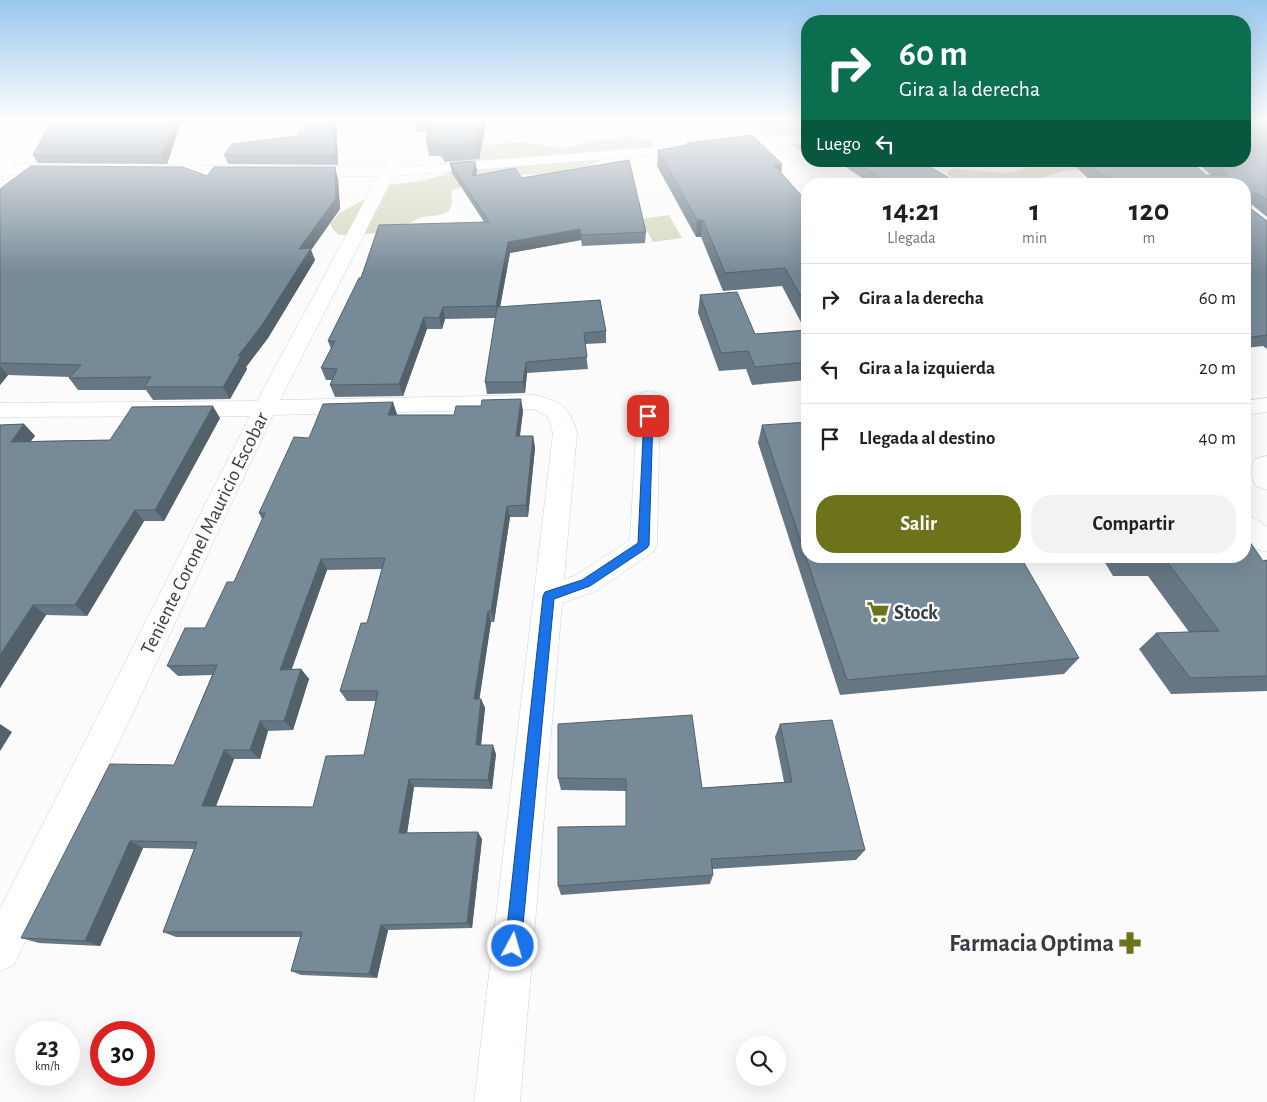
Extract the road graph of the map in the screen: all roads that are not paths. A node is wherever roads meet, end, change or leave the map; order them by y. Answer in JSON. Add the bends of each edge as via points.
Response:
{"nodes":[{"id":1,"x":193,"y":170,"type":"edge"},
{"id":2,"x":412,"y":170,"type":"edge"},
{"id":3,"x":262,"y":171,"type":"edge"},
{"id":4,"x":282,"y":171,"type":"edge"},
{"id":5,"x":392,"y":172,"type":"junction"},
{"id":6,"x":649,"y":398,"type":"dead end"},
{"id":7,"x":1267,"y":406,"type":"edge"},
{"id":8,"x":1251,"y":407,"type":"edge"},
{"id":9,"x":265,"y":408,"type":"junction"},
{"id":10,"x":0,"y":410,"type":"edge"},
{"id":11,"x":1267,"y":465,"type":"edge"},
{"id":12,"x":1267,"y":481,"type":"edge"},
{"id":13,"x":1251,"y":530,"type":"edge"},
{"id":14,"x":1267,"y":542,"type":"edge"},
{"id":15,"x":549,"y":596,"type":"junction"},
{"id":16,"x":0,"y":951,"type":"edge"},
{"id":17,"x":497,"y":1102,"type":"edge"}],
"edges":[{"from":1,"to":3,"type":"street"},
{"from":2,"to":5,"type":"street"},
{"from":4,"to":5,"type":"street"},
{"from":5,"to":9,"type":"street","name":"Teniente Coronel Mauricio Escobar","via":[[384,178]]},
{"from":6,"to":15,"type":"street","via":[[643,545],[586,583]]},
{"from":7,"to":8,"type":"street"},
{"from":9,"to":10,"type":"street"},
{"from":9,"to":15,"type":"street","via":[[535,402],[547,405],[562,420],[565,433]]},
{"from":9,"to":16,"type":"street","name":"Teniente Coronel Mauricio Escobar"},
{"from":11,"to":12,"type":"street","via":[[1264,466]]},
{"from":13,"to":14,"type":"street"},
{"from":15,"to":17,"type":"street"}]}
